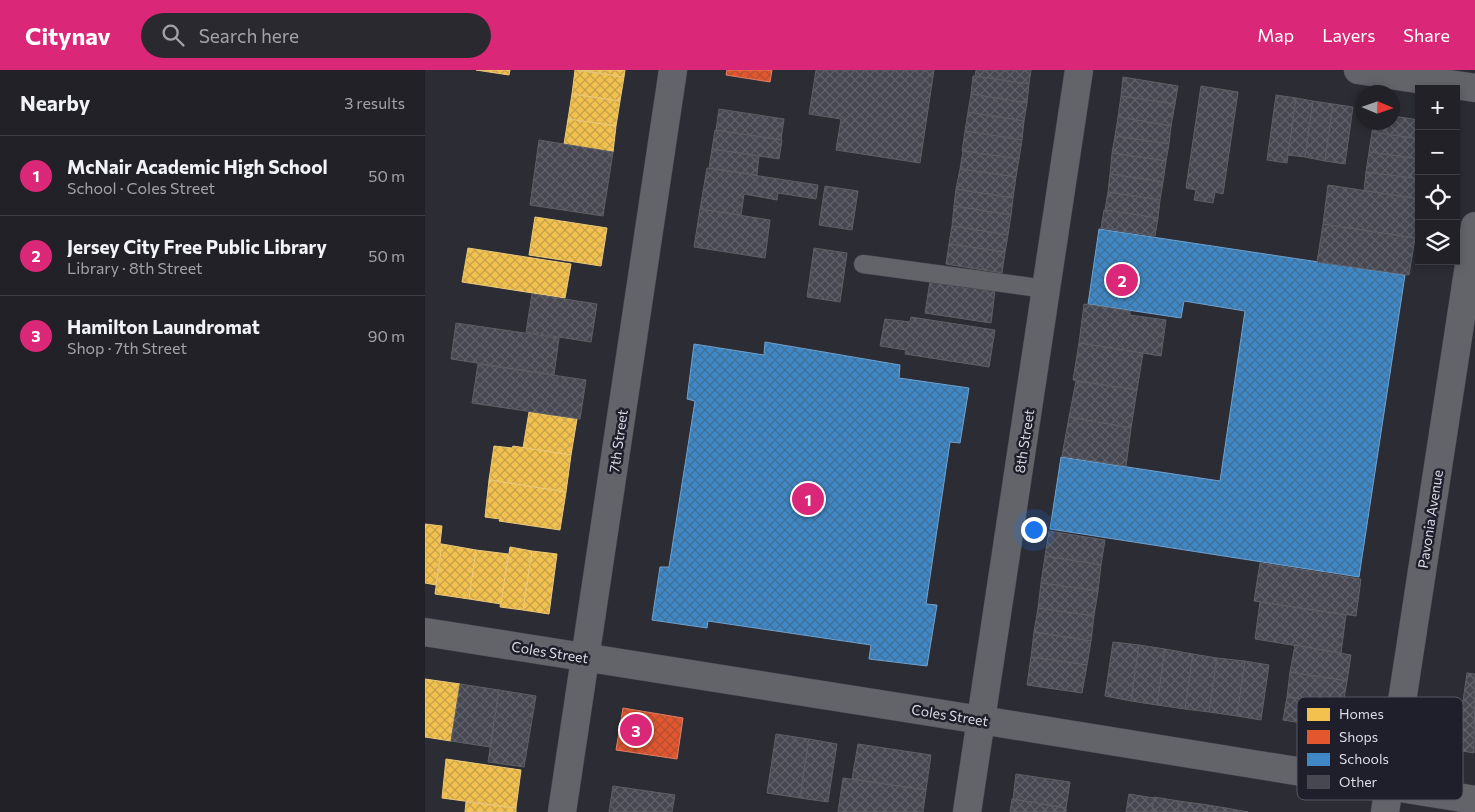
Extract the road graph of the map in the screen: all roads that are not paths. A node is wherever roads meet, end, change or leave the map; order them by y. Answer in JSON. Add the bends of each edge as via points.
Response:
{"nodes":[{"id":1,"x":673,"y":70,"type":"edge"},
{"id":2,"x":1079,"y":70,"type":"edge"},
{"id":3,"x":1358,"y":70,"type":"edge"},
{"id":4,"x":1475,"y":88,"type":"edge"},
{"id":5,"x":1475,"y":226,"type":"edge"},
{"id":6,"x":863,"y":264,"type":"dead end"},
{"id":7,"x":1047,"y":289,"type":"junction"},
{"id":8,"x":425,"y":632,"type":"edge"},
{"id":9,"x":586,"y":658,"type":"junction"},
{"id":10,"x":1403,"y":697,"type":"edge"},
{"id":11,"x":981,"y":720,"type":"junction"},
{"id":12,"x":1297,"y":782,"type":"edge"},
{"id":13,"x":1387,"y":800,"type":"edge"},
{"id":14,"x":1475,"y":800,"type":"edge"},
{"id":15,"x":563,"y":812,"type":"edge"},
{"id":16,"x":967,"y":812,"type":"edge"}],
"edges":[{"from":1,"to":9,"type":"street","name":"7th Street"},
{"from":2,"to":7,"type":"street","name":"8th Street"},
{"from":3,"to":4,"type":"street"},
{"from":5,"to":10,"type":"street","name":"Pavonia Avenue"},
{"from":6,"to":7,"type":"lane"},
{"from":7,"to":11,"type":"street","name":"8th Street"},
{"from":8,"to":9,"type":"street","name":"Coles Street"},
{"from":9,"to":11,"type":"street","name":"Coles Street"},
{"from":9,"to":15,"type":"street","name":"7th Street"},
{"from":11,"to":12,"type":"street","name":"Coles Street"},
{"from":11,"to":16,"type":"street","name":"8th Street"},
{"from":13,"to":14,"type":"street","name":"Coles Street"}]}
